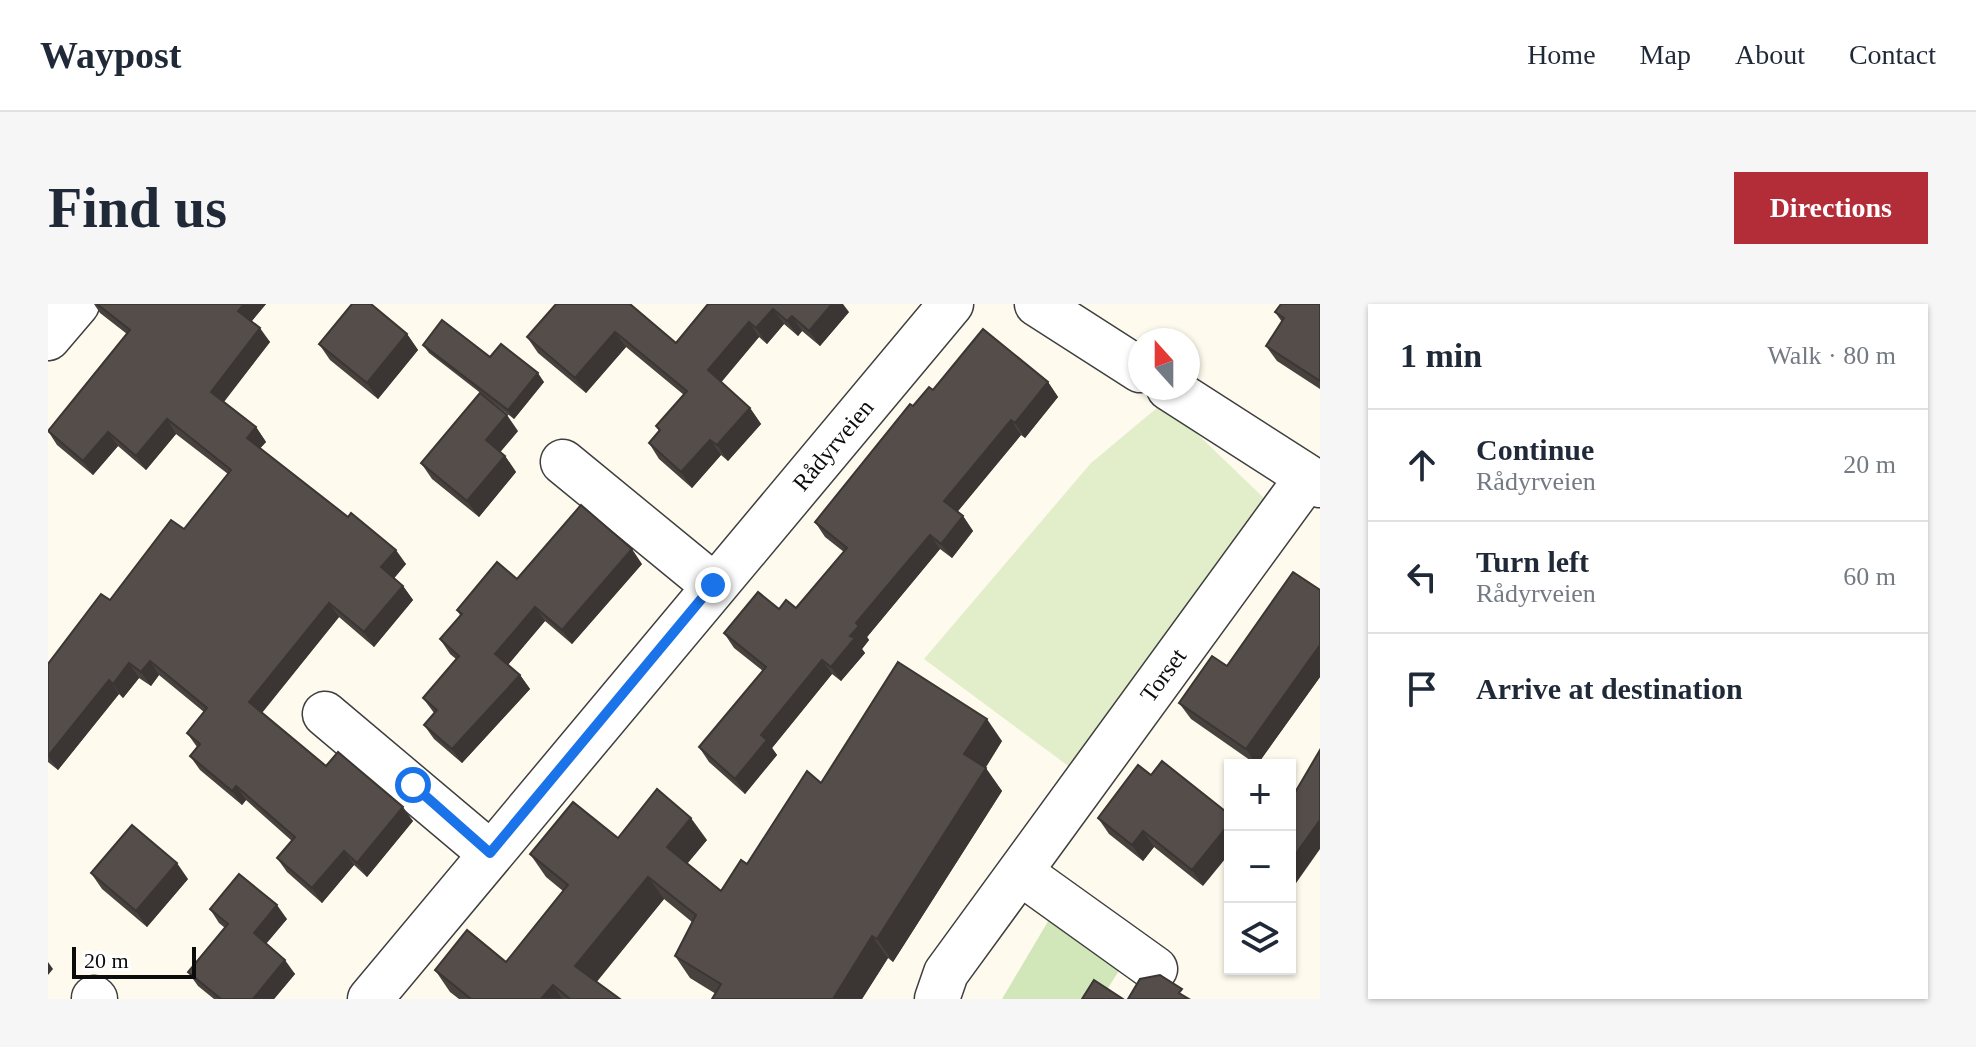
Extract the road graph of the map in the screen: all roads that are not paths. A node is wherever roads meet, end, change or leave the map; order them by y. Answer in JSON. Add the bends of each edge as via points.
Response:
{"nodes":[{"id":1,"x":77,"y":304,"type":"edge"},
{"id":2,"x":951,"y":304,"type":"edge"},
{"id":3,"x":1037,"y":304,"type":"edge"},
{"id":4,"x":48,"y":338,"type":"edge"},
{"id":5,"x":1128,"y":362,"type":"edge"},
{"id":6,"x":1188,"y":400,"type":"edge"},
{"id":7,"x":563,"y":462,"type":"dead end"},
{"id":8,"x":1314,"y":482,"type":"edge"},
{"id":9,"x":713,"y":585,"type":"junction"},
{"id":10,"x":325,"y":714,"type":"dead end"},
{"id":11,"x":490,"y":853,"type":"junction"},
{"id":12,"x":1021,"y":873,"type":"junction"},
{"id":13,"x":1155,"y":969,"type":"dead end"},
{"id":14,"x":370,"y":999,"type":"edge"},
{"id":15,"x":937,"y":999,"type":"edge"}],
"edges":[{"from":1,"to":4,"type":"street"},
{"from":2,"to":9,"type":"street","name":"Rådyrveien"},
{"from":3,"to":5,"type":"street"},
{"from":6,"to":8,"type":"street"},
{"from":7,"to":9,"type":"street"},
{"from":8,"to":12,"type":"street","name":"Torset"},
{"from":9,"to":11,"type":"street","name":"Rådyrveien"},
{"from":10,"to":11,"type":"street"},
{"from":11,"to":14,"type":"street","name":"Rådyrveien"},
{"from":12,"to":13,"type":"street"},
{"from":12,"to":15,"type":"street","name":"Torset","via":[[946,973]]}]}
